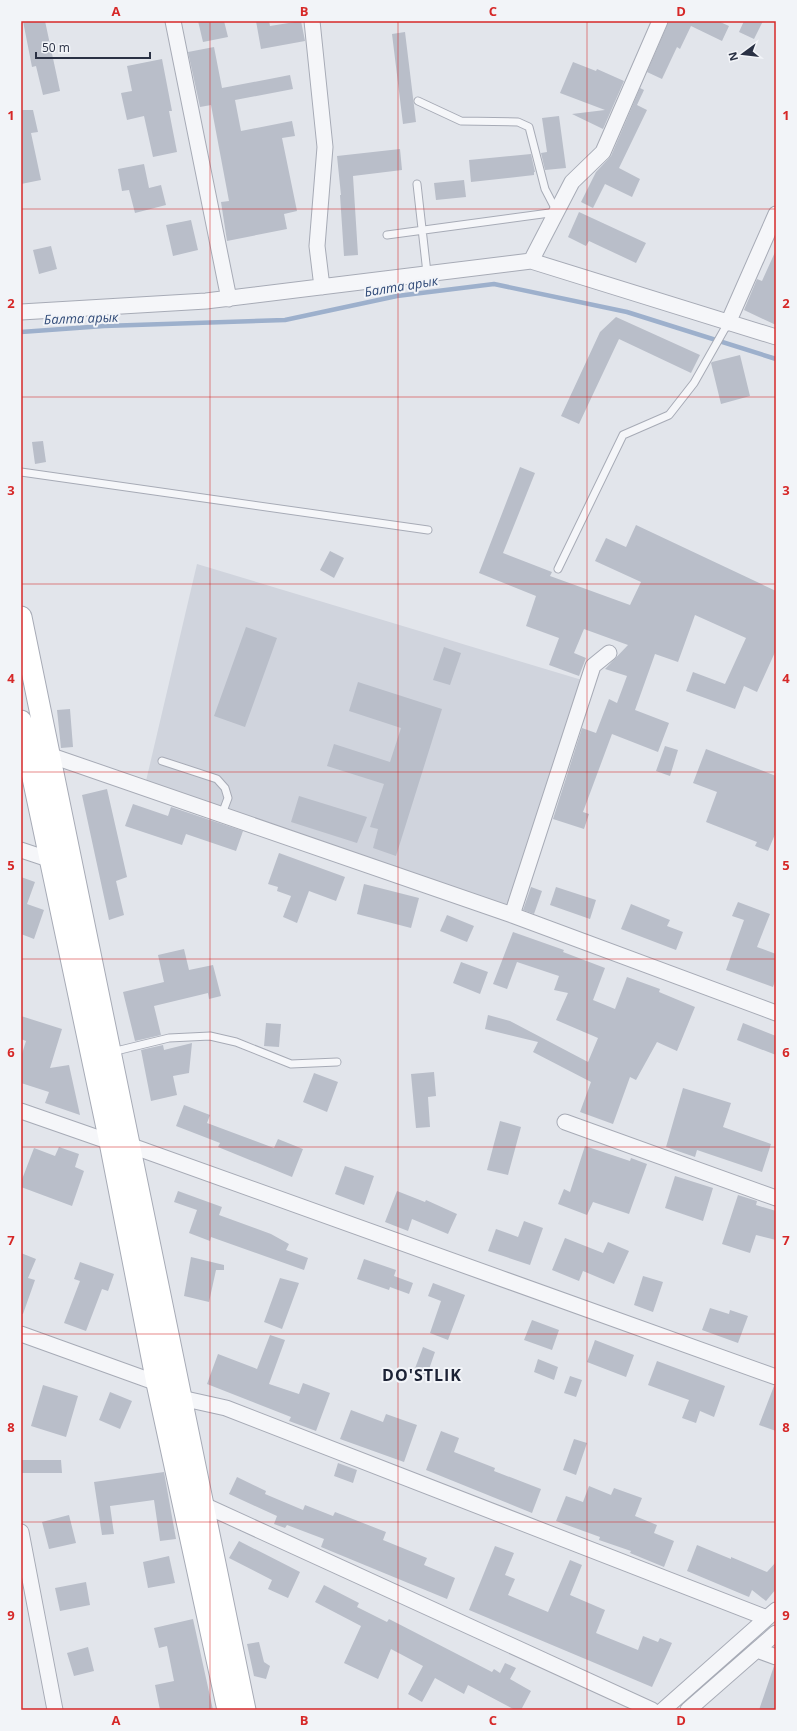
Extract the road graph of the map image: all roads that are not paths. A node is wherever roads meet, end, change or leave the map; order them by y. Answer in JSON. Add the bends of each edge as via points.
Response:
{"nodes":[{"id":1,"x":173,"y":21,"type":"edge"},
{"id":2,"x":312,"y":21,"type":"edge"},
{"id":3,"x":660,"y":21,"type":"edge"},
{"id":4,"x":418,"y":101,"type":"dead end"},
{"id":5,"x":417,"y":184,"type":"dead end"},
{"id":6,"x":557,"y":212,"type":"junction"},
{"id":7,"x":776,"y":214,"type":"edge"},
{"id":8,"x":387,"y":235,"type":"dead end"},
{"id":9,"x":531,"y":261,"type":"junction"},
{"id":10,"x":427,"y":273,"type":"junction"},
{"id":11,"x":322,"y":286,"type":"junction"},
{"id":12,"x":229,"y":298,"type":"junction"},
{"id":13,"x":21,"y":312,"type":"edge"},
{"id":14,"x":728,"y":323,"type":"junction"},
{"id":15,"x":776,"y":337,"type":"edge"},
{"id":16,"x":21,"y":472,"type":"edge"},
{"id":17,"x":428,"y":530,"type":"dead end"},
{"id":18,"x":558,"y":569,"type":"dead end"},
{"id":19,"x":21,"y":617,"type":"edge"},
{"id":20,"x":609,"y":653,"type":"dead end"},
{"id":21,"x":21,"y":721,"type":"edge"},
{"id":22,"x":49,"y":755,"type":"junction"},
{"id":23,"x":162,"y":761,"type":"dead end"},
{"id":24,"x":222,"y":814,"type":"junction"},
{"id":25,"x":21,"y":850,"type":"edge"},
{"id":26,"x":51,"y":860,"type":"junction"},
{"id":27,"x":512,"y":915,"type":"junction"},
{"id":28,"x":776,"y":1013,"type":"edge"},
{"id":29,"x":110,"y":1053,"type":"junction"},
{"id":30,"x":337,"y":1062,"type":"dead end"},
{"id":31,"x":21,"y":1110,"type":"edge"},
{"id":32,"x":564,"y":1122,"type":"dead end"},
{"id":33,"x":120,"y":1144,"type":"junction"},
{"id":34,"x":776,"y":1198,"type":"edge"},
{"id":35,"x":21,"y":1334,"type":"edge"},
{"id":36,"x":776,"y":1377,"type":"edge"},
{"id":37,"x":157,"y":1383,"type":"junction"},
{"id":38,"x":182,"y":1398,"type":"junction"},
{"id":39,"x":204,"y":1505,"type":"junction"},
{"id":40,"x":21,"y":1532,"type":"edge"},
{"id":41,"x":772,"y":1614,"type":"edge"},
{"id":42,"x":776,"y":1633,"type":"edge"},
{"id":43,"x":757,"y":1650,"type":"junction"},
{"id":44,"x":776,"y":1657,"type":"edge"},
{"id":45,"x":55,"y":1710,"type":"edge"},
{"id":46,"x":228,"y":1710,"type":"edge"},
{"id":47,"x":245,"y":1710,"type":"edge"},
{"id":48,"x":652,"y":1710,"type":"edge"},
{"id":49,"x":663,"y":1710,"type":"edge"},
{"id":50,"x":688,"y":1710,"type":"edge"}],
"edges":[{"from":1,"to":12,"type":"street"},
{"from":2,"to":11,"type":"street","via":[[325,147],[318,246]]},
{"from":3,"to":6,"type":"street","via":[[602,152],[572,182]]},
{"from":4,"to":6,"type":"lane","via":[[461,121],[518,122],[529,127],[545,189]]},
{"from":5,"to":10,"type":"lane"},
{"from":6,"to":8,"type":"lane"},
{"from":6,"to":9,"type":"street"},
{"from":7,"to":14,"type":"street"},
{"from":9,"to":10,"type":"street"},
{"from":9,"to":14,"type":"street"},
{"from":10,"to":11,"type":"street"},
{"from":11,"to":12,"type":"street"},
{"from":12,"to":13,"type":"street"},
{"from":14,"to":15,"type":"street"},
{"from":14,"to":18,"type":"lane","via":[[694,383],[669,415],[623,435]]},
{"from":16,"to":17,"type":"lane"},
{"from":19,"to":22,"type":"main road"},
{"from":20,"to":27,"type":"street","via":[[592,666]]},
{"from":21,"to":26,"type":"main road"},
{"from":22,"to":24,"type":"street"},
{"from":22,"to":29,"type":"main road"},
{"from":23,"to":24,"type":"lane","via":[[217,779],[225,788],[228,798]]},
{"from":24,"to":27,"type":"street"},
{"from":25,"to":26,"type":"street"},
{"from":26,"to":33,"type":"main road"},
{"from":27,"to":28,"type":"street"},
{"from":29,"to":30,"type":"lane","via":[[169,1038],[210,1036],[236,1042],[291,1064]]},
{"from":29,"to":33,"type":"main road"},
{"from":31,"to":33,"type":"street"},
{"from":32,"to":34,"type":"street"},
{"from":33,"to":36,"type":"street"},
{"from":33,"to":37,"type":"main road"},
{"from":33,"to":38,"type":"main road"},
{"from":35,"to":37,"type":"street"},
{"from":37,"to":46,"type":"main road"},
{"from":38,"to":39,"type":"main road"},
{"from":38,"to":41,"type":"street","via":[[233,1411]]},
{"from":39,"to":47,"type":"main road"},
{"from":39,"to":48,"type":"street"},
{"from":40,"to":45,"type":"street"},
{"from":41,"to":49,"type":"street"},
{"from":42,"to":43,"type":"street"},
{"from":43,"to":44,"type":"street"},
{"from":43,"to":50,"type":"street"}]}
